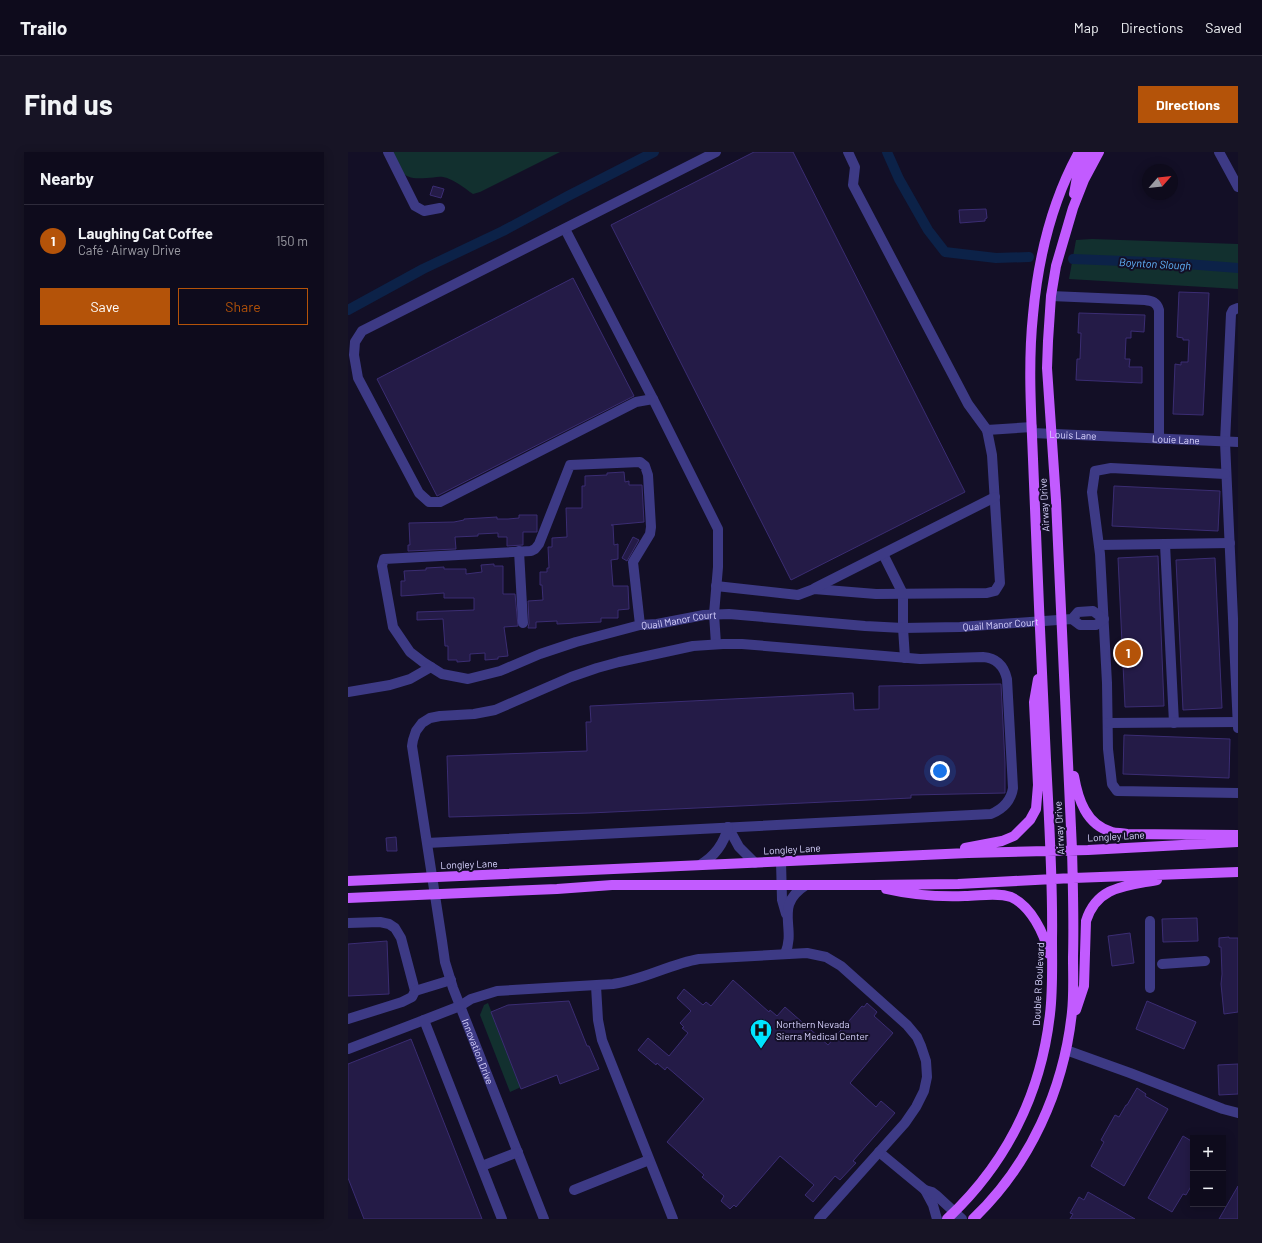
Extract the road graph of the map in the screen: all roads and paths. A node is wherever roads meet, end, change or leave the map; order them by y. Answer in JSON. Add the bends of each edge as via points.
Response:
{"nodes":[{"id":1,"x":388,"y":152,"type":"edge"},
{"id":2,"x":716,"y":152,"type":"edge"},
{"id":3,"x":848,"y":152,"type":"edge"},
{"id":4,"x":1079,"y":152,"type":"edge"},
{"id":5,"x":1089,"y":152,"type":"edge"},
{"id":6,"x":1099,"y":152,"type":"edge"},
{"id":7,"x":1219,"y":152,"type":"edge"},
{"id":8,"x":1238,"y":188,"type":"edge"},
{"id":9,"x":440,"y":208,"type":"dead end"},
{"id":10,"x":1073,"y":208,"type":"junction"},
{"id":11,"x":565,"y":229,"type":"junction"},
{"id":12,"x":1051,"y":296,"type":"junction"},
{"id":13,"x":1238,"y":308,"type":"edge"},
{"id":14,"x":653,"y":399,"type":"junction"},
{"id":15,"x":987,"y":430,"type":"junction"},
{"id":16,"x":1032,"y":430,"type":"junction"},
{"id":17,"x":1052,"y":434,"type":"junction"},
{"id":18,"x":1114,"y":436,"type":"joint"},
{"id":19,"x":1159,"y":439,"type":"junction"},
{"id":20,"x":1225,"y":442,"type":"junction"},
{"id":21,"x":1238,"y":442,"type":"edge"},
{"id":22,"x":1225,"y":474,"type":"junction"},
{"id":23,"x":995,"y":497,"type":"junction"},
{"id":24,"x":1230,"y":543,"type":"junction"},
{"id":25,"x":1165,"y":544,"type":"junction"},
{"id":26,"x":1099,"y":545,"type":"junction"},
{"id":27,"x":519,"y":552,"type":"junction"},
{"id":28,"x":883,"y":554,"type":"junction"},
{"id":29,"x":1235,"y":585,"type":"edge"},
{"id":30,"x":716,"y":586,"type":"junction"},
{"id":31,"x":814,"y":589,"type":"junction"},
{"id":32,"x":903,"y":594,"type":"junction"},
{"id":33,"x":714,"y":614,"type":"junction"},
{"id":34,"x":1104,"y":619,"type":"junction"},
{"id":35,"x":1062,"y":620,"type":"junction"},
{"id":36,"x":1040,"y":621,"type":"junction"},
{"id":37,"x":523,"y":622,"type":"dead end"},
{"id":38,"x":640,"y":625,"type":"junction"},
{"id":39,"x":904,"y":628,"type":"junction"},
{"id":40,"x":716,"y":644,"type":"junction"},
{"id":41,"x":905,"y":658,"type":"junction"},
{"id":42,"x":1237,"y":663,"type":"edge"},
{"id":43,"x":431,"y":667,"type":"junction"},
{"id":44,"x":1042,"y":670,"type":"junction"},
{"id":45,"x":348,"y":692,"type":"edge"},
{"id":46,"x":1238,"y":722,"type":"edge"},
{"id":47,"x":1174,"y":723,"type":"junction"},
{"id":48,"x":1108,"y":724,"type":"junction"},
{"id":49,"x":1238,"y":728,"type":"edge"},
{"id":50,"x":1067,"y":740,"type":"junction"},
{"id":51,"x":1238,"y":793,"type":"edge"},
{"id":52,"x":728,"y":828,"type":"junction"},
{"id":53,"x":1238,"y":835,"type":"edge"},
{"id":54,"x":1238,"y":842,"type":"edge"},
{"id":55,"x":427,"y":843,"type":"junction"},
{"id":56,"x":1072,"y":850,"type":"junction"},
{"id":57,"x":1051,"y":851,"type":"junction"},
{"id":58,"x":932,"y":855,"type":"junction"},
{"id":59,"x":781,"y":861,"type":"junction"},
{"id":60,"x":755,"y":862,"type":"junction"},
{"id":61,"x":1052,"y":864,"type":"joint"},
{"id":62,"x":700,"y":865,"type":"junction"},
{"id":63,"x":1238,"y":872,"type":"edge"},
{"id":64,"x":1181,"y":874,"type":"junction"},
{"id":65,"x":432,"y":877,"type":"junction"},
{"id":66,"x":1073,"y":878,"type":"junction"},
{"id":67,"x":1052,"y":879,"type":"junction"},
{"id":68,"x":348,"y":881,"type":"edge"},
{"id":69,"x":782,"y":885,"type":"junction"},
{"id":70,"x":806,"y":885,"type":"junction"},
{"id":71,"x":873,"y":885,"type":"junction"},
{"id":72,"x":435,"y":894,"type":"junction"},
{"id":73,"x":348,"y":898,"type":"edge"},
{"id":74,"x":787,"y":916,"type":"junction"},
{"id":75,"x":1150,"y":921,"type":"dead end"},
{"id":76,"x":348,"y":923,"type":"edge"},
{"id":77,"x":785,"y":954,"type":"junction"},
{"id":78,"x":1205,"y":961,"type":"dead end"},
{"id":79,"x":1162,"y":964,"type":"dead end"},
{"id":80,"x":1052,"y":972,"type":"junction"},
{"id":81,"x":451,"y":980,"type":"junction"},
{"id":82,"x":596,"y":986,"type":"junction"},
{"id":83,"x":1150,"y":988,"type":"dead end"},
{"id":84,"x":415,"y":992,"type":"junction"},
{"id":85,"x":460,"y":1006,"type":"junction"},
{"id":86,"x":348,"y":1019,"type":"edge"},
{"id":87,"x":424,"y":1020,"type":"junction"},
{"id":88,"x":1070,"y":1027,"type":"junction"},
{"id":89,"x":348,"y":1049,"type":"edge"},
{"id":90,"x":1066,"y":1050,"type":"junction"},
{"id":91,"x":1238,"y":1113,"type":"edge"},
{"id":92,"x":518,"y":1152,"type":"junction"},
{"id":93,"x":879,"y":1152,"type":"junction"},
{"id":94,"x":649,"y":1160,"type":"junction"},
{"id":95,"x":482,"y":1166,"type":"junction"},
{"id":96,"x":574,"y":1190,"type":"dead end"},
{"id":97,"x":925,"y":1190,"type":"junction"},
{"id":98,"x":958,"y":1215,"type":"edge"},
{"id":99,"x":502,"y":1219,"type":"edge"},
{"id":100,"x":544,"y":1219,"type":"edge"},
{"id":101,"x":673,"y":1219,"type":"edge"},
{"id":102,"x":819,"y":1219,"type":"edge"},
{"id":103,"x":936,"y":1219,"type":"edge"},
{"id":104,"x":947,"y":1219,"type":"edge"},
{"id":105,"x":973,"y":1219,"type":"edge"}],
"edges":[{"from":1,"to":9,"type":"street","via":[[415,206],[424,211]]},
{"from":2,"to":11,"type":"street"},
{"from":3,"to":15,"type":"street","via":[[855,167],[853,185],[968,404]]},
{"from":4,"to":16,"type":"main road","name":"Airway Drive","via":[[1054,210],[1035,296],[1031,350]]},
{"from":5,"to":10,"type":"main road","via":[[1077,178]]},
{"from":6,"to":10,"type":"main road","name":"Airway Drive"},
{"from":7,"to":8,"type":"street"},
{"from":10,"to":12,"type":"main road","name":"Airway Drive","via":[[1056,266]]},
{"from":11,"to":14,"type":"street"},
{"from":11,"to":14,"type":"street","via":[[362,331],[355,342],[354,355],[358,378],[419,492],[429,502],[440,502],[636,402]]},
{"from":12,"to":17,"type":"main road","name":"Airway Drive","via":[[1047,368]]},
{"from":12,"to":19,"type":"street","via":[[1145,300],[1158,306]]},
{"from":13,"to":20,"type":"street","via":[[1231,314]]},
{"from":14,"to":30,"type":"street","via":[[718,529]]},
{"from":15,"to":16,"type":"street","name":"Louis Lane"},
{"from":15,"to":23,"type":"street","via":[[992,455]]},
{"from":16,"to":17,"type":"street","name":"Louis Lane"},
{"from":16,"to":36,"type":"main road","name":"Airway Drive"},
{"from":17,"to":18,"type":"street","name":"Louis Lane"},
{"from":17,"to":35,"type":"main road","name":"Airway Drive"},
{"from":18,"to":19,"type":"street","name":"Louie Lane"},
{"from":19,"to":20,"type":"street","name":"Louie Lane"},
{"from":20,"to":21,"type":"street","name":"Louie Lane"},
{"from":20,"to":22,"type":"street"},
{"from":22,"to":24,"type":"street"},
{"from":22,"to":26,"type":"street","via":[[1111,468],[1095,471],[1092,492]]},
{"from":23,"to":28,"type":"street"},
{"from":23,"to":32,"type":"street","via":[[1000,583],[995,591]]},
{"from":24,"to":25,"type":"street"},
{"from":24,"to":29,"type":"street"},
{"from":25,"to":26,"type":"street"},
{"from":25,"to":47,"type":"street"},
{"from":26,"to":34,"type":"street"},
{"from":27,"to":37,"type":"street"},
{"from":27,"to":38,"type":"street","via":[[531,551],[539,544],[570,465],[640,462],[645,466],[648,475],[651,528],[633,562]]},
{"from":27,"to":43,"type":"street","name":"Quail Manor Court","via":[[384,559],[382,566],[393,627],[410,652]]},
{"from":28,"to":31,"type":"street"},
{"from":28,"to":32,"type":"street"},
{"from":29,"to":42,"type":"street"},
{"from":30,"to":31,"type":"street","via":[[798,595]]},
{"from":30,"to":33,"type":"street"},
{"from":31,"to":32,"type":"street"},
{"from":32,"to":39,"type":"street"},
{"from":33,"to":38,"type":"street","name":"Quail Manor Court"},
{"from":33,"to":39,"type":"street","name":"Quail Manor Court"},
{"from":33,"to":40,"type":"street"},
{"from":34,"to":35,"type":"street","name":"Quail Manor Court","via":[[1096,625],[1080,625],[1072,620]]},
{"from":34,"to":48,"type":"street"},
{"from":35,"to":36,"type":"street","name":"Quail Manor Court"},
{"from":35,"to":50,"type":"main road","name":"Airway Drive"},
{"from":36,"to":39,"type":"street","name":"Quail Manor Court"},
{"from":36,"to":44,"type":"main road","name":"Airway Drive"},
{"from":38,"to":43,"type":"street","name":"Quail Manor Court","via":[[576,642],[500,671],[468,679],[442,674]]},
{"from":39,"to":41,"type":"street"},
{"from":40,"to":41,"type":"street","name":"Innovation Drive"},
{"from":40,"to":55,"type":"street","name":"Innovation Drive","via":[[693,646],[597,668],[495,710],[435,716],[426,720],[416,731],[412,746]]},
{"from":41,"to":52,"type":"street","name":"Innovation Drive","via":[[988,657],[997,661],[1004,669],[1007,679],[1013,788],[1005,806],[996,812],[986,814]]},
{"from":42,"to":46,"type":"street"},
{"from":43,"to":45,"type":"street","via":[[397,682]]},
{"from":44,"to":57,"type":"main road","name":"Airway Drive"},
{"from":44,"to":58,"type":"main road","via":[[1034,702],[1038,797],[1036,809],[1030,820],[1014,836],[1002,841]]},
{"from":46,"to":47,"type":"street"},
{"from":46,"to":49,"type":"street"},
{"from":47,"to":48,"type":"street"},
{"from":48,"to":51,"type":"street","via":[[1112,784],[1117,792]]},
{"from":50,"to":53,"type":"main road","via":[[1081,804],[1092,820],[1102,827],[1112,832],[1127,834]]},
{"from":50,"to":56,"type":"main road","name":"Airway Drive"},
{"from":52,"to":55,"type":"street","name":"Innovation Drive"},
{"from":52,"to":60,"type":"street","via":[[739,847]]},
{"from":52,"to":62,"type":"street","via":[[717,851]]},
{"from":54,"to":56,"type":"main road","name":"Longley Lane"},
{"from":55,"to":65,"type":"street","name":"Innovation Drive"},
{"from":56,"to":57,"type":"main road","name":"Longley Lane"},
{"from":56,"to":66,"type":"main road","name":"Airway Drive"},
{"from":57,"to":58,"type":"main road","name":"Longley Lane"},
{"from":57,"to":61,"type":"main road","name":"Airway Drive"},
{"from":58,"to":59,"type":"main road","name":"Longley Lane"},
{"from":59,"to":60,"type":"main road","name":"Longley Lane"},
{"from":59,"to":69,"type":"street"},
{"from":60,"to":62,"type":"main road","name":"Longley Lane"},
{"from":61,"to":67,"type":"main road","name":"Double R Boulevard"},
{"from":62,"to":65,"type":"main road","name":"Longley Lane"},
{"from":63,"to":64,"type":"main road"},
{"from":64,"to":66,"type":"main road"},
{"from":64,"to":88,"type":"main road","via":[[1115,889],[1094,903],[1086,921],[1084,986]]},
{"from":65,"to":68,"type":"main road","name":"Longley Lane"},
{"from":65,"to":72,"type":"street","name":"Innovation Drive"},
{"from":66,"to":67,"type":"main road"},
{"from":66,"to":88,"type":"main road","via":[[1073,994]]},
{"from":67,"to":71,"type":"main road"},
{"from":67,"to":80,"type":"main road","name":"Double R Boulevard"},
{"from":69,"to":70,"type":"main road"},
{"from":69,"to":72,"type":"main road","via":[[627,885]]},
{"from":69,"to":74,"type":"street","via":[[782,904]]},
{"from":70,"to":71,"type":"main road"},
{"from":70,"to":74,"type":"street","via":[[790,900]]},
{"from":71,"to":80,"type":"main road","via":[[904,893],[934,896],[1001,894],[1011,898],[1022,904],[1040,929],[1049,952]]},
{"from":72,"to":73,"type":"main road"},
{"from":72,"to":81,"type":"street","name":"Innovation Drive","via":[[445,962]]},
{"from":74,"to":77,"type":"street","via":[[788,943]]},
{"from":75,"to":83,"type":"street"},
{"from":76,"to":84,"type":"street","via":[[380,922],[395,928],[401,938]]},
{"from":77,"to":82,"type":"street","via":[[699,959],[625,982]]},
{"from":77,"to":93,"type":"street","via":[[814,953],[837,963],[907,1025],[917,1037],[927,1070],[924,1090],[911,1115]]},
{"from":78,"to":79,"type":"street"},
{"from":80,"to":98,"type":"main road","name":"Double R Boulevard","via":[[1048,1030],[1029,1102],[1003,1152]]},
{"from":81,"to":84,"type":"street"},
{"from":81,"to":85,"type":"street","name":"Innovation Drive"},
{"from":82,"to":85,"type":"street","via":[[501,990],[471,999]]},
{"from":82,"to":94,"type":"street","via":[[602,1040]]},
{"from":84,"to":86,"type":"street","via":[[412,997],[402,1002]]},
{"from":85,"to":87,"type":"street"},
{"from":85,"to":92,"type":"street","name":"Innovation Drive"},
{"from":87,"to":89,"type":"street"},
{"from":87,"to":95,"type":"street"},
{"from":88,"to":90,"type":"main road"},
{"from":90,"to":91,"type":"street"},
{"from":90,"to":105,"type":"main road","via":[[1048,1107],[1032,1142],[998,1192]]},
{"from":92,"to":95,"type":"street"},
{"from":92,"to":100,"type":"street","name":"Innovation Drive"},
{"from":93,"to":97,"type":"street"},
{"from":93,"to":102,"type":"street"},
{"from":94,"to":96,"type":"street"},
{"from":94,"to":101,"type":"street"},
{"from":95,"to":99,"type":"street"},
{"from":97,"to":98,"type":"street","via":[[936,1195]]},
{"from":97,"to":103,"type":"street","via":[[933,1205]]},
{"from":98,"to":104,"type":"main road","name":"Double R Boulevard"}]}
